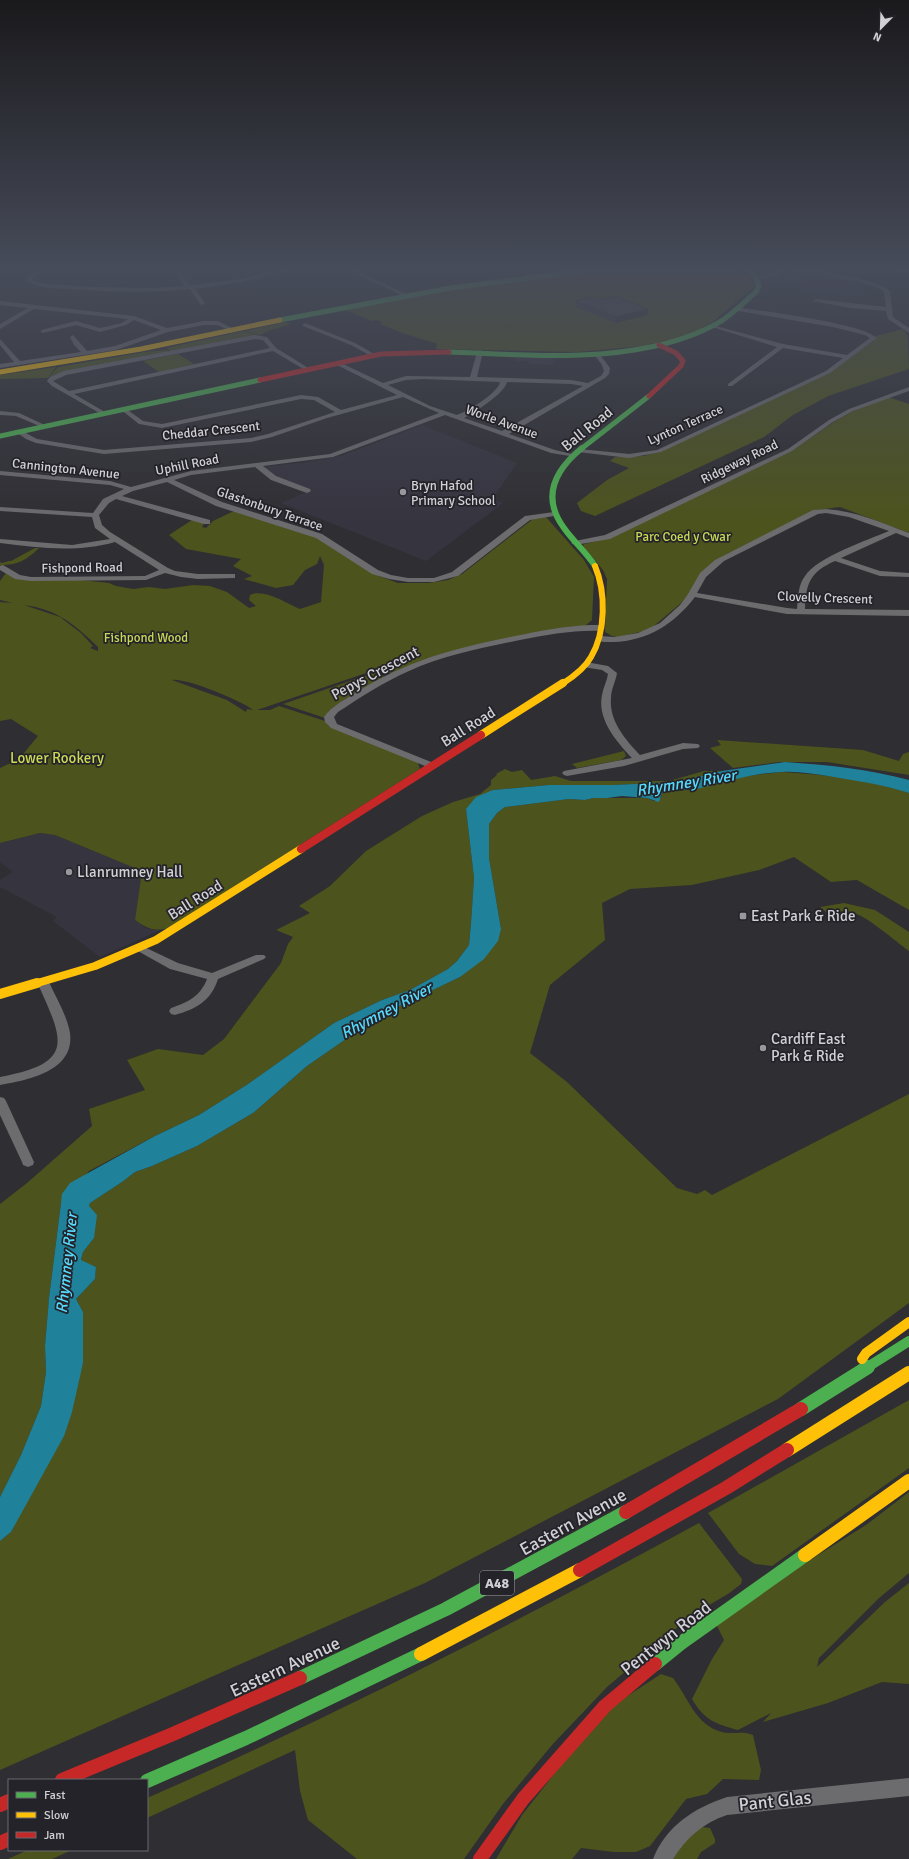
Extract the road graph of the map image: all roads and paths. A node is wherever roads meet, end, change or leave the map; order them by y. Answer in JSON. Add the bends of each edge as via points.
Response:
{"nodes":[{"id":1,"x":480,"y":352,"type":"edge"},
{"id":2,"x":10,"y":353,"type":"edge"},
{"id":3,"x":86,"y":353,"type":"edge"},
{"id":4,"x":118,"y":353,"type":"edge"},
{"id":5,"x":178,"y":353,"type":"edge"},
{"id":6,"x":256,"y":353,"type":"edge"},
{"id":7,"x":280,"y":353,"type":"edge"},
{"id":8,"x":368,"y":353,"type":"edge"},
{"id":9,"x":404,"y":353,"type":"edge"},
{"id":10,"x":498,"y":353,"type":"edge"},
{"id":11,"x":605,"y":353,"type":"edge"},
{"id":12,"x":675,"y":353,"type":"edge"},
{"id":13,"x":773,"y":353,"type":"edge"},
{"id":14,"x":823,"y":353,"type":"edge"},
{"id":15,"x":855,"y":353,"type":"edge"},
{"id":16,"x":596,"y":354,"type":"junction"},
{"id":17,"x":373,"y":356,"type":"junction"},
{"id":18,"x":849,"y":357,"type":"junction"},
{"id":19,"x":18,"y":363,"type":"junction"},
{"id":20,"x":337,"y":363,"type":"junction"},
{"id":21,"x":0,"y":366,"type":"edge"},
{"id":22,"x":307,"y":370,"type":"junction"},
{"id":23,"x":0,"y":372,"type":"edge"},
{"id":24,"x":473,"y":379,"type":"junction"},
{"id":25,"x":504,"y":380,"type":"junction"},
{"id":26,"x":382,"y":384,"type":"junction"},
{"id":27,"x":589,"y":385,"type":"junction"},
{"id":28,"x":730,"y":385,"type":"dead end"},
{"id":29,"x":909,"y":390,"type":"edge"},
{"id":30,"x":68,"y":393,"type":"junction"},
{"id":31,"x":403,"y":395,"type":"junction"},
{"id":32,"x":0,"y":405,"type":"edge"},
{"id":33,"x":123,"y":409,"type":"junction"},
{"id":34,"x":1,"y":413,"type":"edge"},
{"id":35,"x":104,"y":413,"type":"junction"},
{"id":36,"x":341,"y":413,"type":"junction"},
{"id":37,"x":446,"y":413,"type":"junction"},
{"id":38,"x":457,"y":418,"type":"junction"},
{"id":39,"x":44,"y":426,"type":"junction"},
{"id":40,"x":18,"y":431,"type":"junction"},
{"id":41,"x":502,"y":434,"type":"junction"},
{"id":42,"x":0,"y":436,"type":"edge"},
{"id":43,"x":577,"y":453,"type":"junction"},
{"id":44,"x":257,"y":465,"type":"junction"},
{"id":45,"x":0,"y":473,"type":"edge"},
{"id":46,"x":167,"y":479,"type":"junction"},
{"id":47,"x":130,"y":489,"type":"junction"},
{"id":48,"x":307,"y":491,"type":"dead end"},
{"id":49,"x":114,"y":496,"type":"junction"},
{"id":50,"x":0,"y":509,"type":"edge"},
{"id":51,"x":554,"y":514,"type":"junction"},
{"id":52,"x":95,"y":515,"type":"junction"},
{"id":53,"x":207,"y":522,"type":"dead end"},
{"id":54,"x":895,"y":531,"type":"junction"},
{"id":55,"x":909,"y":536,"type":"edge"},
{"id":56,"x":115,"y":540,"type":"junction"},
{"id":57,"x":0,"y":542,"type":"edge"},
{"id":58,"x":575,"y":542,"type":"junction"},
{"id":59,"x":834,"y":558,"type":"junction"},
{"id":60,"x":3,"y":567,"type":"dead end"},
{"id":61,"x":165,"y":570,"type":"junction"},
{"id":62,"x":909,"y":575,"type":"edge"},
{"id":63,"x":232,"y":576,"type":"dead end"},
{"id":64,"x":692,"y":594,"type":"junction"},
{"id":65,"x":801,"y":611,"type":"junction"},
{"id":66,"x":909,"y":613,"type":"edge"},
{"id":67,"x":601,"y":628,"type":"junction"},
{"id":68,"x":600,"y":639,"type":"junction"},
{"id":69,"x":586,"y":665,"type":"junction"},
{"id":70,"x":695,"y":746,"type":"dead end"},
{"id":71,"x":638,"y":759,"type":"junction"},
{"id":72,"x":432,"y":766,"type":"junction"},
{"id":73,"x":567,"y":773,"type":"dead end"},
{"id":74,"x":140,"y":948,"type":"junction"},
{"id":75,"x":260,"y":957,"type":"dead end"},
{"id":76,"x":213,"y":977,"type":"junction"},
{"id":77,"x":43,"y":982,"type":"junction"},
{"id":78,"x":0,"y":994,"type":"edge"},
{"id":79,"x":175,"y":1011,"type":"dead end"},
{"id":80,"x":0,"y":1081,"type":"edge"},
{"id":81,"x":0,"y":1101,"type":"edge"},
{"id":82,"x":28,"y":1162,"type":"dead end"},
{"id":83,"x":909,"y":1322,"type":"edge"},
{"id":84,"x":909,"y":1341,"type":"edge"},
{"id":85,"x":909,"y":1373,"type":"edge"},
{"id":86,"x":840,"y":1385,"type":"junction"},
{"id":87,"x":893,"y":1395,"type":"dead end"},
{"id":88,"x":859,"y":1405,"type":"junction"},
{"id":89,"x":909,"y":1481,"type":"edge"},
{"id":90,"x":64,"y":1779,"type":"edge"},
{"id":91,"x":148,"y":1781,"type":"edge"},
{"id":92,"x":909,"y":1787,"type":"edge"},
{"id":93,"x":480,"y":1859,"type":"edge"},
{"id":94,"x":662,"y":1859,"type":"edge"}],
"edges":[{"from":1,"to":24,"type":"street"},
{"from":2,"to":19,"type":"street"},
{"from":3,"to":19,"type":"street"},
{"from":4,"to":23,"type":"main road"},
{"from":5,"to":30,"type":"street","via":[[59,374],[52,378],[51,383]]},
{"from":6,"to":30,"type":"street"},
{"from":7,"to":22,"type":"street"},
{"from":8,"to":17,"type":"street"},
{"from":9,"to":17,"type":"main road"},
{"from":10,"to":16,"type":"main road"},
{"from":11,"to":16,"type":"main road"},
{"from":12,"to":43,"type":"main road","name":"Ball Road","via":[[683,361],[681,366],[634,408]]},
{"from":13,"to":28,"type":"street"},
{"from":14,"to":18,"type":"street"},
{"from":15,"to":18,"type":"street","name":"Lynton Terrace"},
{"from":16,"to":27,"type":"street","via":[[607,366],[607,371],[603,377]]},
{"from":17,"to":20,"type":"main road"},
{"from":18,"to":43,"type":"street","name":"Lynton Terrace","via":[[828,372],[654,452],[618,456]]},
{"from":19,"to":21,"type":"street"},
{"from":20,"to":22,"type":"main road"},
{"from":20,"to":26,"type":"street","name":"Worle Avenue"},
{"from":22,"to":33,"type":"main road"},
{"from":24,"to":25,"type":"street"},
{"from":24,"to":26,"type":"street","via":[[416,377]]},
{"from":25,"to":27,"type":"street"},
{"from":25,"to":38,"type":"street","via":[[503,385],[473,411]]},
{"from":26,"to":31,"type":"street","name":"Worle Avenue"},
{"from":27,"to":41,"type":"street"},
{"from":29,"to":58,"type":"street","name":"Ridgeway Road","via":[[851,410],[790,450],[607,537]]},
{"from":30,"to":35,"type":"street"},
{"from":31,"to":36,"type":"street","name":"Cheddar Crescent"},
{"from":31,"to":37,"type":"street","name":"Worle Avenue"},
{"from":32,"to":34,"type":"street"},
{"from":33,"to":35,"type":"main road"},
{"from":33,"to":36,"type":"street","via":[[141,423],[162,426],[301,397],[316,398]]},
{"from":34,"to":39,"type":"street","via":[[21,415]]},
{"from":35,"to":39,"type":"main road"},
{"from":36,"to":40,"type":"street","name":"Cheddar Crescent","via":[[259,438],[104,452],[36,441]]},
{"from":37,"to":38,"type":"street","name":"Worle Avenue"},
{"from":37,"to":44,"type":"street","name":"Uphill Road","via":[[337,455]]},
{"from":38,"to":41,"type":"street","name":"Worle Avenue"},
{"from":39,"to":40,"type":"main road"},
{"from":40,"to":42,"type":"main road"},
{"from":41,"to":43,"type":"street","name":"Worle Avenue","via":[[554,452]]},
{"from":43,"to":51,"type":"main road","name":"Ball Road","via":[[563,468],[554,485]]},
{"from":44,"to":46,"type":"street","name":"Uphill Road"},
{"from":44,"to":48,"type":"street","via":[[270,478]]},
{"from":45,"to":47,"type":"street","name":"Cannington Avenue","via":[[110,483]]},
{"from":46,"to":47,"type":"street","name":"Uphill Road"},
{"from":46,"to":51,"type":"street","name":"Glastonbury Terrace","via":[[219,504],[318,536],[374,572],[408,580],[434,580],[455,574],[528,518]]},
{"from":47,"to":49,"type":"street","name":"Uphill Road"},
{"from":49,"to":52,"type":"street","name":"Uphill Road","via":[[99,508]]},
{"from":49,"to":53,"type":"street"},
{"from":50,"to":52,"type":"street"},
{"from":51,"to":58,"type":"main road","name":"Ball Road"},
{"from":52,"to":56,"type":"street","via":[[98,526]]},
{"from":54,"to":55,"type":"street"},
{"from":54,"to":59,"type":"street"},
{"from":54,"to":64,"type":"street","via":[[861,518],[816,512],[724,557],[704,574]]},
{"from":56,"to":57,"type":"street","via":[[76,547]]},
{"from":56,"to":61,"type":"street"},
{"from":58,"to":67,"type":"main road","name":"Ball Road","via":[[600,576]]},
{"from":59,"to":62,"type":"street","via":[[869,572],[895,576]]},
{"from":59,"to":65,"type":"street","via":[[816,568],[805,580],[802,587]]},
{"from":60,"to":61,"type":"street","name":"Fishpond Road","via":[[18,577],[31,579],[146,578]]},
{"from":61,"to":63,"type":"street","via":[[196,576]]},
{"from":64,"to":65,"type":"street","name":"Clovelly Crescent","via":[[775,609]]},
{"from":64,"to":68,"type":"street","via":[[672,616],[644,635]]},
{"from":65,"to":66,"type":"street","name":"Clovelly Crescent"},
{"from":67,"to":68,"type":"main road","name":"Ball Road"},
{"from":67,"to":72,"type":"street","name":"Pepys Crescent","via":[[563,629],[442,656],[403,670],[329,716],[328,720],[334,726]]},
{"from":68,"to":69,"type":"main road","name":"Ball Road","via":[[595,653]]},
{"from":69,"to":71,"type":"street","via":[[605,668],[613,673],[606,694],[606,710],[617,734]]},
{"from":69,"to":72,"type":"main road","name":"Ball Road","via":[[568,680]]},
{"from":70,"to":71,"type":"street","via":[[683,746]]},
{"from":71,"to":73,"type":"street"},
{"from":72,"to":74,"type":"main road","name":"Ball Road","via":[[182,925]]},
{"from":74,"to":76,"type":"street","via":[[174,966]]},
{"from":74,"to":77,"type":"main road","name":"Ball Road","via":[[95,966]]},
{"from":75,"to":76,"type":"street"},
{"from":76,"to":79,"type":"street","via":[[203,998],[196,1004]]},
{"from":77,"to":78,"type":"main road","name":"Ball Road"},
{"from":77,"to":80,"type":"street","via":[[62,1027],[65,1039],[63,1049],[54,1061],[38,1072]]},
{"from":81,"to":82,"type":"street"},
{"from":83,"to":86,"type":"main road","via":[[866,1353]]},
{"from":84,"to":86,"type":"main road","name":"Eastern Avenue","number":"A48"},
{"from":85,"to":88,"type":"main road","number":"A48"},
{"from":86,"to":90,"type":"main road","name":"Eastern Avenue","number":"A48","via":[[643,1502],[498,1582],[205,1722]]},
{"from":87,"to":88,"type":"main road"},
{"from":88,"to":91,"type":"main road","number":"A48","via":[[664,1524],[516,1605],[332,1698]]},
{"from":89,"to":93,"type":"main road","name":"Pentwyn Road","via":[[681,1643],[605,1706],[523,1799]]},
{"from":92,"to":94,"type":"street","name":"Pant Glas","via":[[727,1806],[700,1816],[687,1826]]}]}
